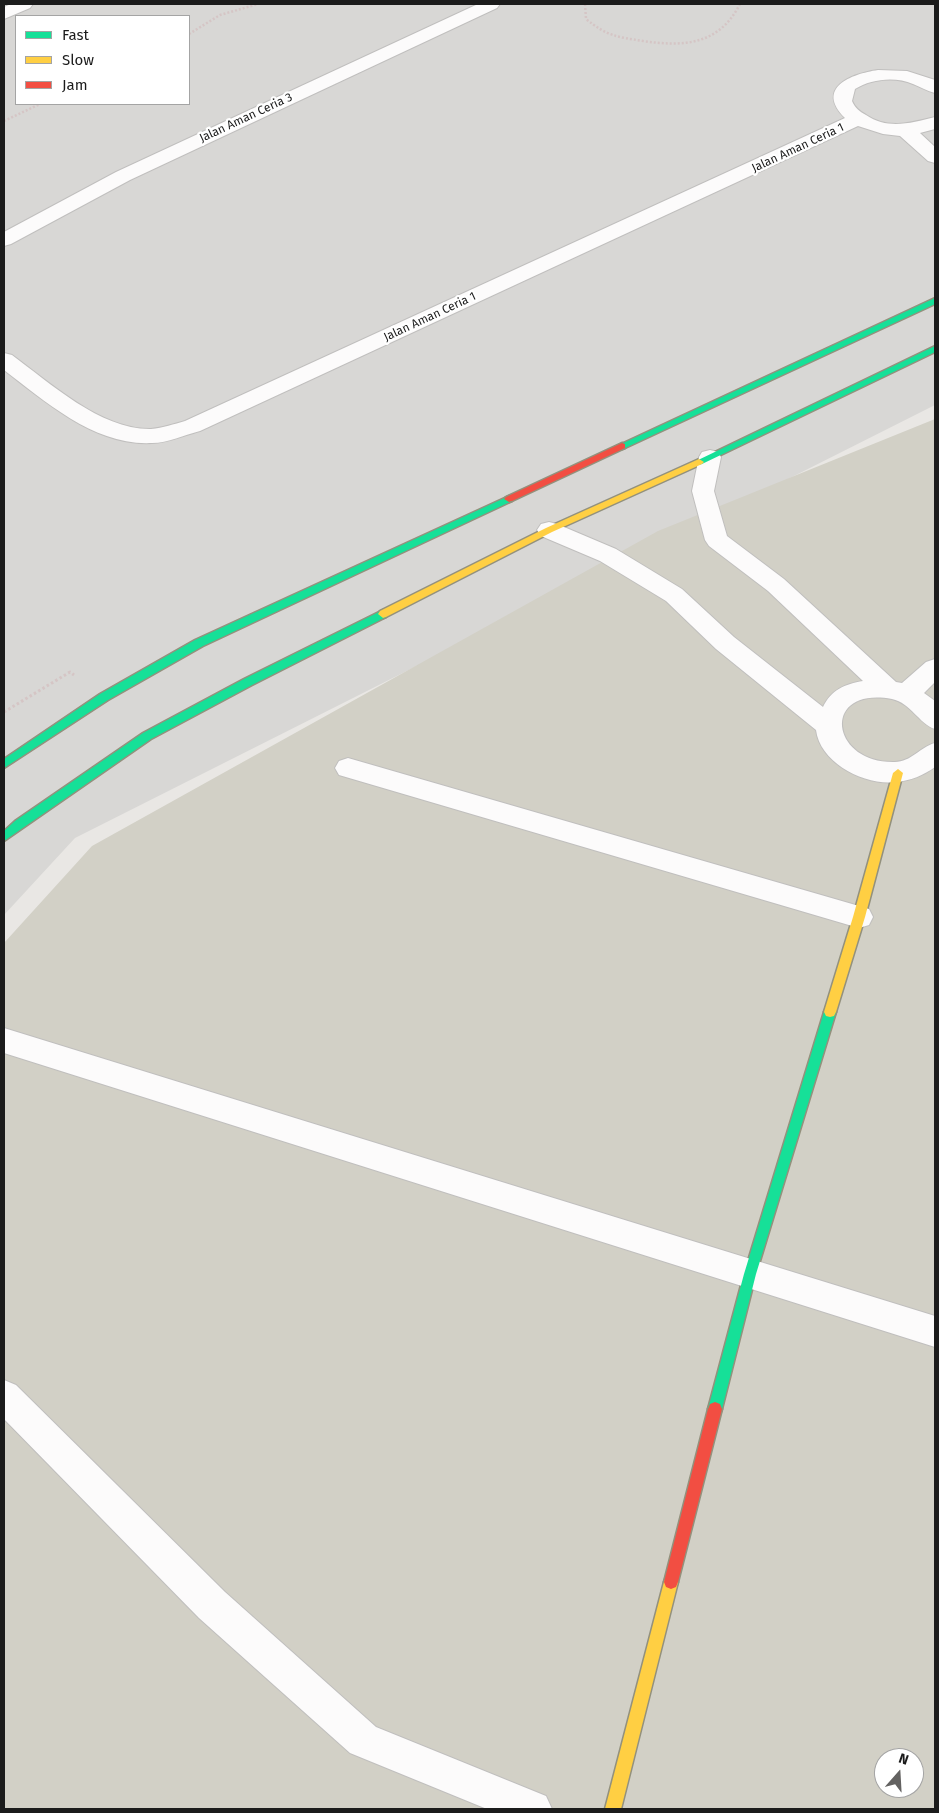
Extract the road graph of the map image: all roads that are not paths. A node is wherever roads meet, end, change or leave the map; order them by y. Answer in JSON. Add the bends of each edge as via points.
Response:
{"nodes":[{"id":1,"x":24,"y":4,"type":"edge"},
{"id":2,"x":491,"y":4,"type":"edge"},
{"id":3,"x":4,"y":14,"type":"edge"},
{"id":4,"x":935,"y":88,"type":"edge"},
{"id":5,"x":858,"y":119,"type":"junction"},
{"id":6,"x":935,"y":123,"type":"edge"},
{"id":7,"x":905,"y":130,"type":"junction"},
{"id":8,"x":935,"y":157,"type":"edge"},
{"id":9,"x":4,"y":240,"type":"edge"},
{"id":10,"x":935,"y":301,"type":"edge"},
{"id":11,"x":935,"y":349,"type":"edge"},
{"id":12,"x":4,"y":360,"type":"edge"},
{"id":13,"x":710,"y":457,"type":"junction"},
{"id":14,"x":549,"y":530,"type":"junction"},
{"id":15,"x":935,"y":668,"type":"edge"},
{"id":16,"x":897,"y":692,"type":"junction"},
{"id":17,"x":935,"y":719,"type":"edge"},
{"id":18,"x":827,"y":724,"type":"junction"},
{"id":19,"x":935,"y":753,"type":"edge"},
{"id":20,"x":4,"y":764,"type":"edge"},
{"id":21,"x":348,"y":768,"type":"dead end"},
{"id":22,"x":898,"y":773,"type":"junction"},
{"id":23,"x":4,"y":837,"type":"edge"},
{"id":24,"x":859,"y":917,"type":"junction"},
{"id":25,"x":4,"y":1040,"type":"edge"},
{"id":26,"x":750,"y":1274,"type":"junction"},
{"id":27,"x":935,"y":1332,"type":"edge"},
{"id":28,"x":4,"y":1396,"type":"edge"},
{"id":29,"x":533,"y":1809,"type":"edge"},
{"id":30,"x":612,"y":1809,"type":"edge"}],
"edges":[{"from":1,"to":3,"type":"street"},
{"from":2,"to":9,"type":"street","name":"Jalan Aman Ceria 3","via":[[123,176]]},
{"from":4,"to":5,"type":"street","via":[[923,81],[891,74],[861,79],[850,85],[844,93],[843,102]]},
{"from":5,"to":7,"type":"street","via":[[880,128]]},
{"from":5,"to":12,"type":"street","name":"Jalan Aman Ceria 1","via":[[192,426],[151,436],[118,432],[78,412]]},
{"from":6,"to":7,"type":"street"},
{"from":7,"to":8,"type":"street"},
{"from":10,"to":20,"type":"street","via":[[199,643],[104,697]]},
{"from":11,"to":13,"type":"street"},
{"from":13,"to":14,"type":"street"},
{"from":13,"to":16,"type":"street","via":[[703,491],[717,540],[776,585]]},
{"from":14,"to":18,"type":"street","via":[[608,555],[674,595],[725,643]]},
{"from":14,"to":23,"type":"street","via":[[147,736]]},
{"from":15,"to":16,"type":"street"},
{"from":16,"to":17,"type":"street","via":[[921,703]]},
{"from":16,"to":18,"type":"street","via":[[870,689],[854,692],[831,710]]},
{"from":18,"to":22,"type":"street","via":[[836,748],[848,759],[863,768]]},
{"from":19,"to":22,"type":"street","via":[[914,770]]},
{"from":21,"to":24,"type":"street"},
{"from":22,"to":24,"type":"street"},
{"from":24,"to":26,"type":"street"},
{"from":25,"to":26,"type":"street"},
{"from":26,"to":27,"type":"street"},
{"from":26,"to":30,"type":"street"},
{"from":28,"to":29,"type":"street","via":[[212,1605],[363,1740]]}]}
